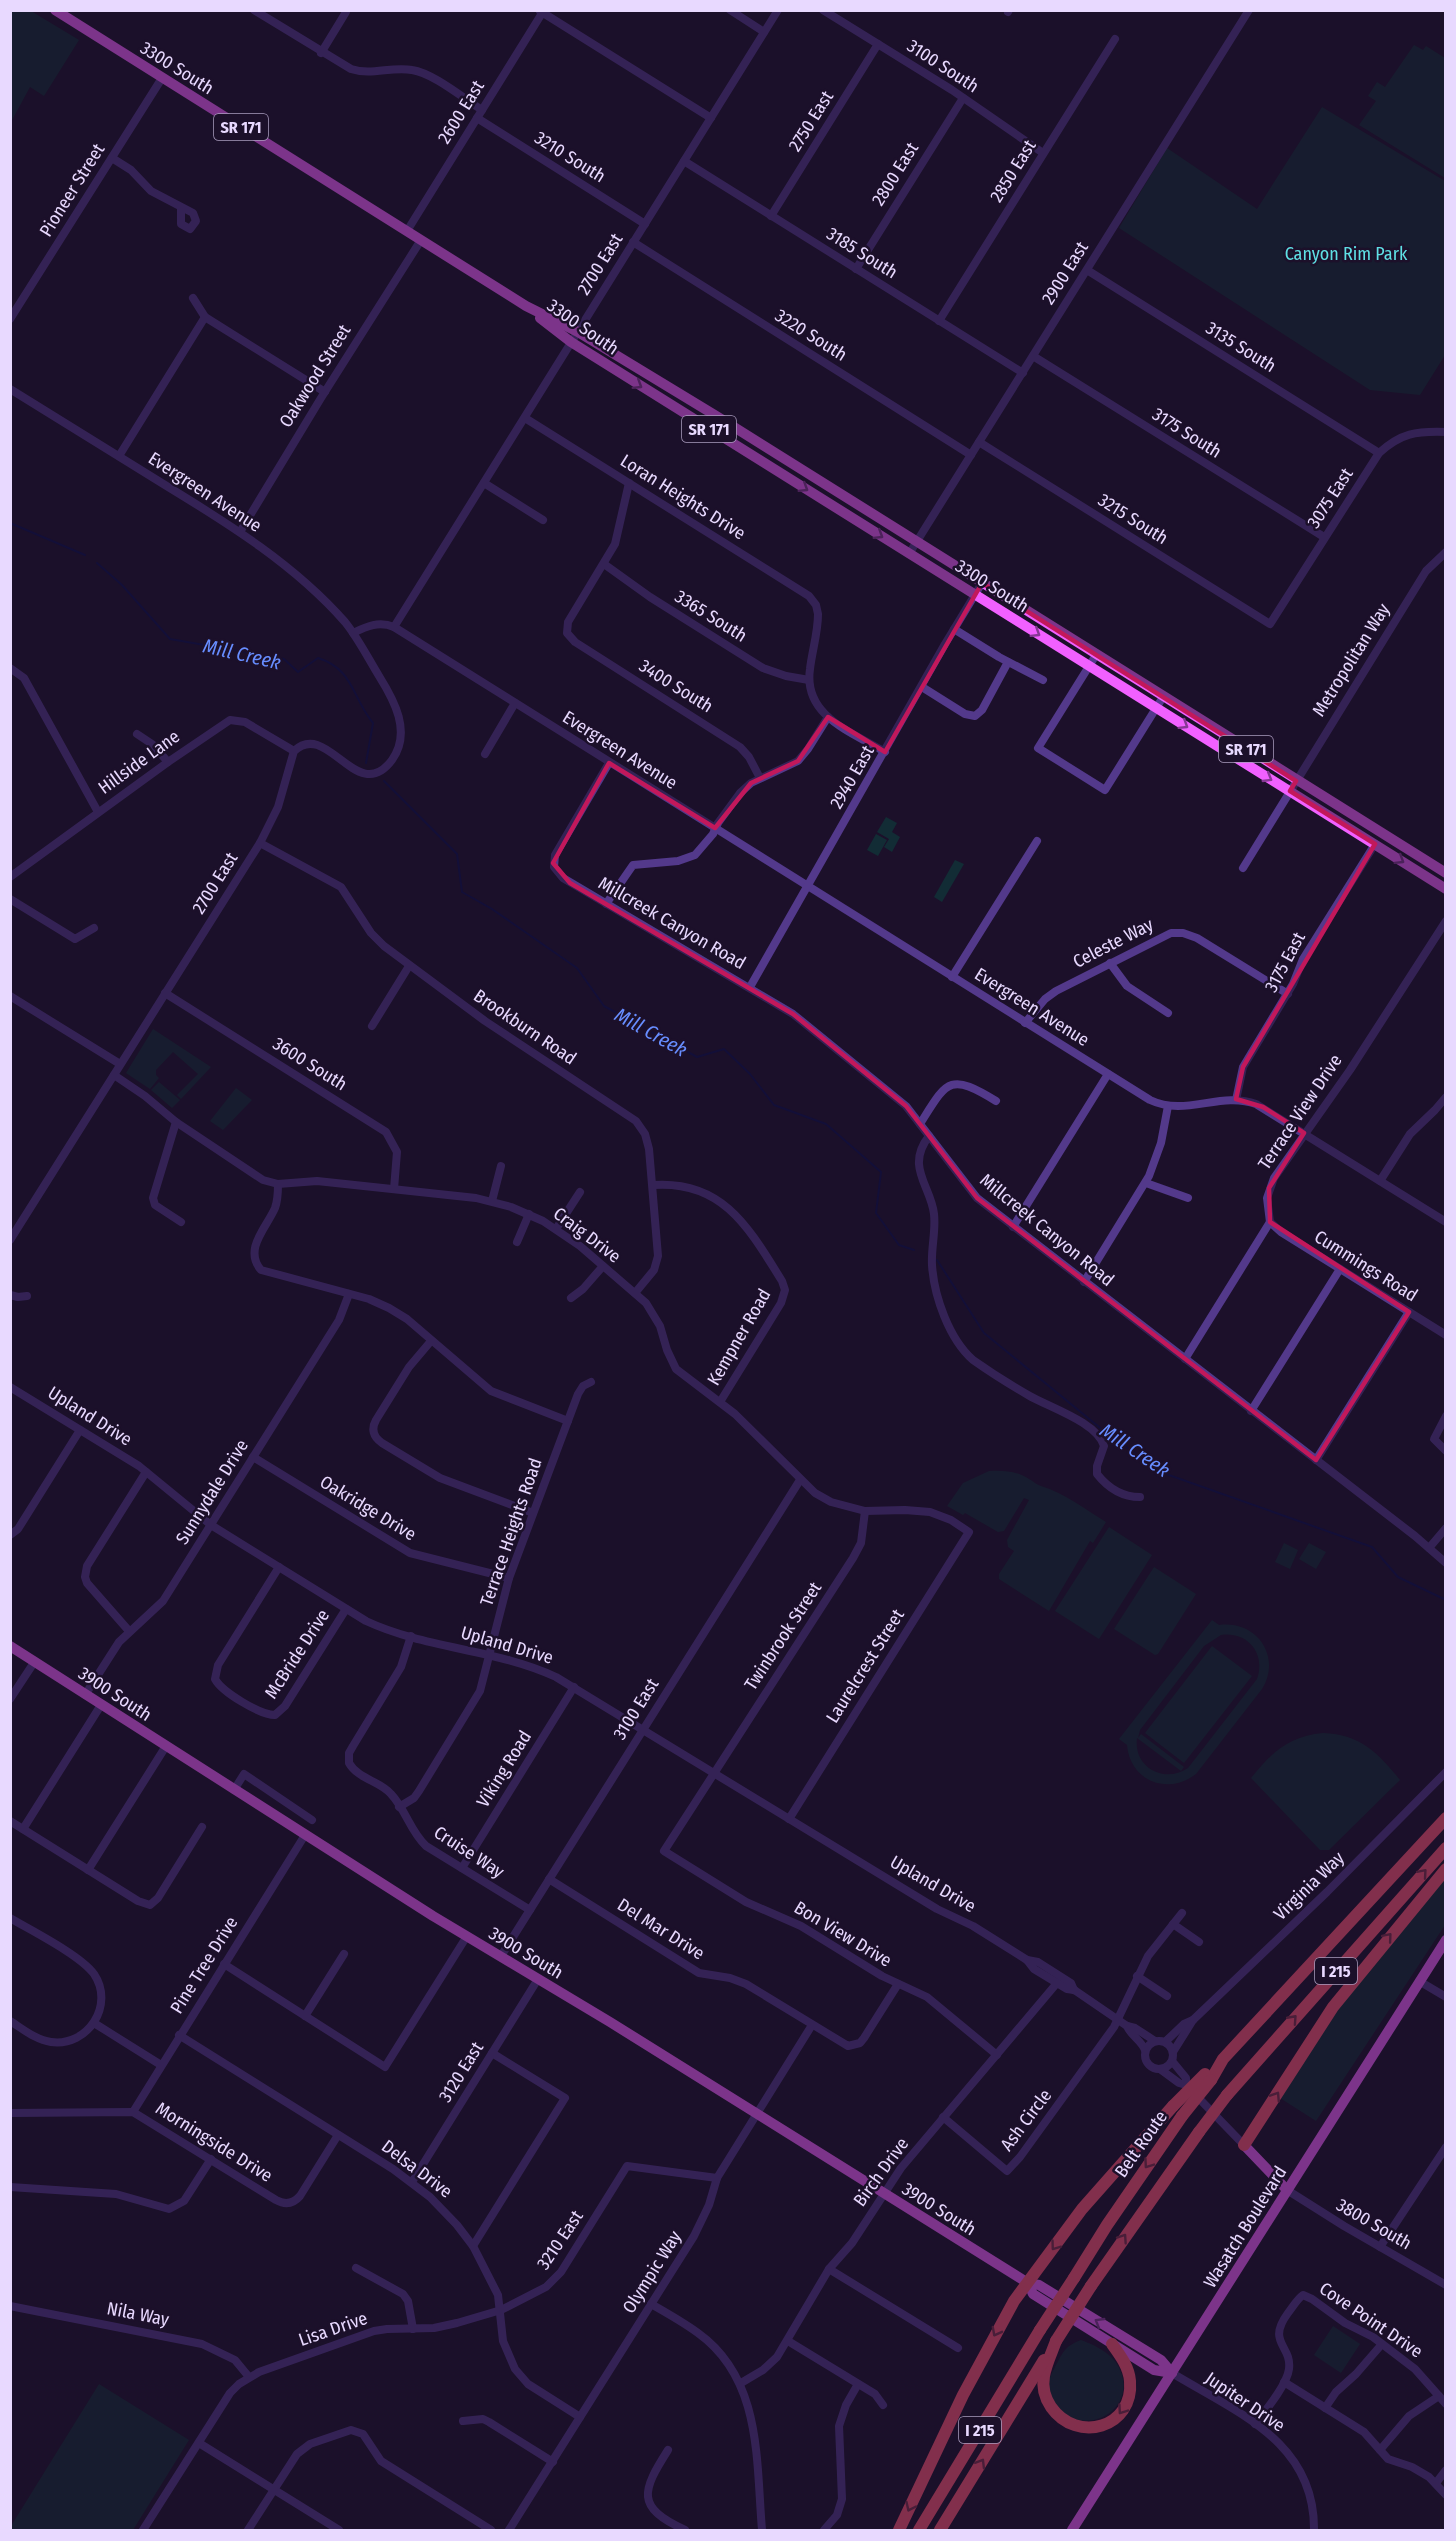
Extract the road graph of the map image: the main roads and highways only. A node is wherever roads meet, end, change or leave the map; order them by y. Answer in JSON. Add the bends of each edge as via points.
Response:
{"nodes":[{"id":1,"x":55,"y":10,"type":"edge"},
{"id":2,"x":526,"y":306,"type":"junction"},
{"id":3,"x":1446,"y":873,"type":"edge"},
{"id":4,"x":1446,"y":889,"type":"edge"},
{"id":5,"x":10,"y":1646,"type":"edge"},
{"id":6,"x":1446,"y":1818,"type":"edge"},
{"id":7,"x":1446,"y":1848,"type":"edge"},
{"id":8,"x":1446,"y":1869,"type":"edge"},
{"id":9,"x":1446,"y":1940,"type":"edge"},
{"id":10,"x":1208,"y":2077,"type":"junction"},
{"id":11,"x":1244,"y":2145,"type":"joint"},
{"id":12,"x":1287,"y":2190,"type":"junction"},
{"id":13,"x":1028,"y":2283,"type":"junction"},
{"id":14,"x":1056,"y":2341,"type":"junction"},
{"id":15,"x":1112,"y":2344,"type":"junction"},
{"id":16,"x":1172,"y":2373,"type":"junction"},
{"id":17,"x":899,"y":2530,"type":"edge"},
{"id":18,"x":919,"y":2530,"type":"edge"},
{"id":19,"x":940,"y":2530,"type":"edge"},
{"id":20,"x":1072,"y":2530,"type":"edge"}],
"edges":[{"from":1,"to":2,"type":"main road","name":"3300 South","number":"SR 171"},
{"from":2,"to":3,"type":"main road","name":"3300 South","number":"SR 171","via":[[578,332]]},
{"from":2,"to":4,"type":"main road","name":"3300 South","number":"SR 171","one_way":true,"via":[[571,342]]},
{"from":5,"to":13,"type":"main road","name":"3900 South","via":[[305,1835]]},
{"from":6,"to":10,"type":"highway","name":"Belt Route","number":"I 215"},
{"from":14,"to":7,"type":"highway","number":"I 215","one_way":true,"bridge":true,"via":[[1227,2095]]},
{"from":11,"to":8,"type":"highway","one_way":true,"via":[[1334,2007]]},
{"from":9,"to":12,"type":"main road","name":"Wasatch Boulevard"},
{"from":10,"to":13,"type":"highway","one_way":true,"bridge":true,"via":[[1173,2106],[1082,2209]]},
{"from":10,"to":18,"type":"highway","name":"Belt Route","number":"I 215","one_way":true,"bridge":true,"via":[[1040,2330]]},
{"from":11,"to":12,"type":"main road"},
{"from":12,"to":16,"type":"main road","name":"Wasatch Boulevard"},
{"from":13,"to":15,"type":"main road","name":"3900 South","via":[[1032,2294]]},
{"from":16,"to":13,"type":"main road","name":"3900 South","one_way":true,"via":[[1161,2360],[1039,2285]]},
{"from":13,"to":17,"type":"highway","one_way":true,"via":[[973,2375]]},
{"from":15,"to":14,"type":"highway","one_way":true,"via":[[1130,2381],[1127,2404],[1107,2424],[1083,2429],[1060,2418],[1044,2392],[1043,2377]]},
{"from":19,"to":14,"type":"highway","number":"I 215","one_way":true},
{"from":15,"to":16,"type":"main road","name":"3900 South","via":[[1154,2370]]},
{"from":16,"to":20,"type":"main road","name":"Wasatch Boulevard"}]}
